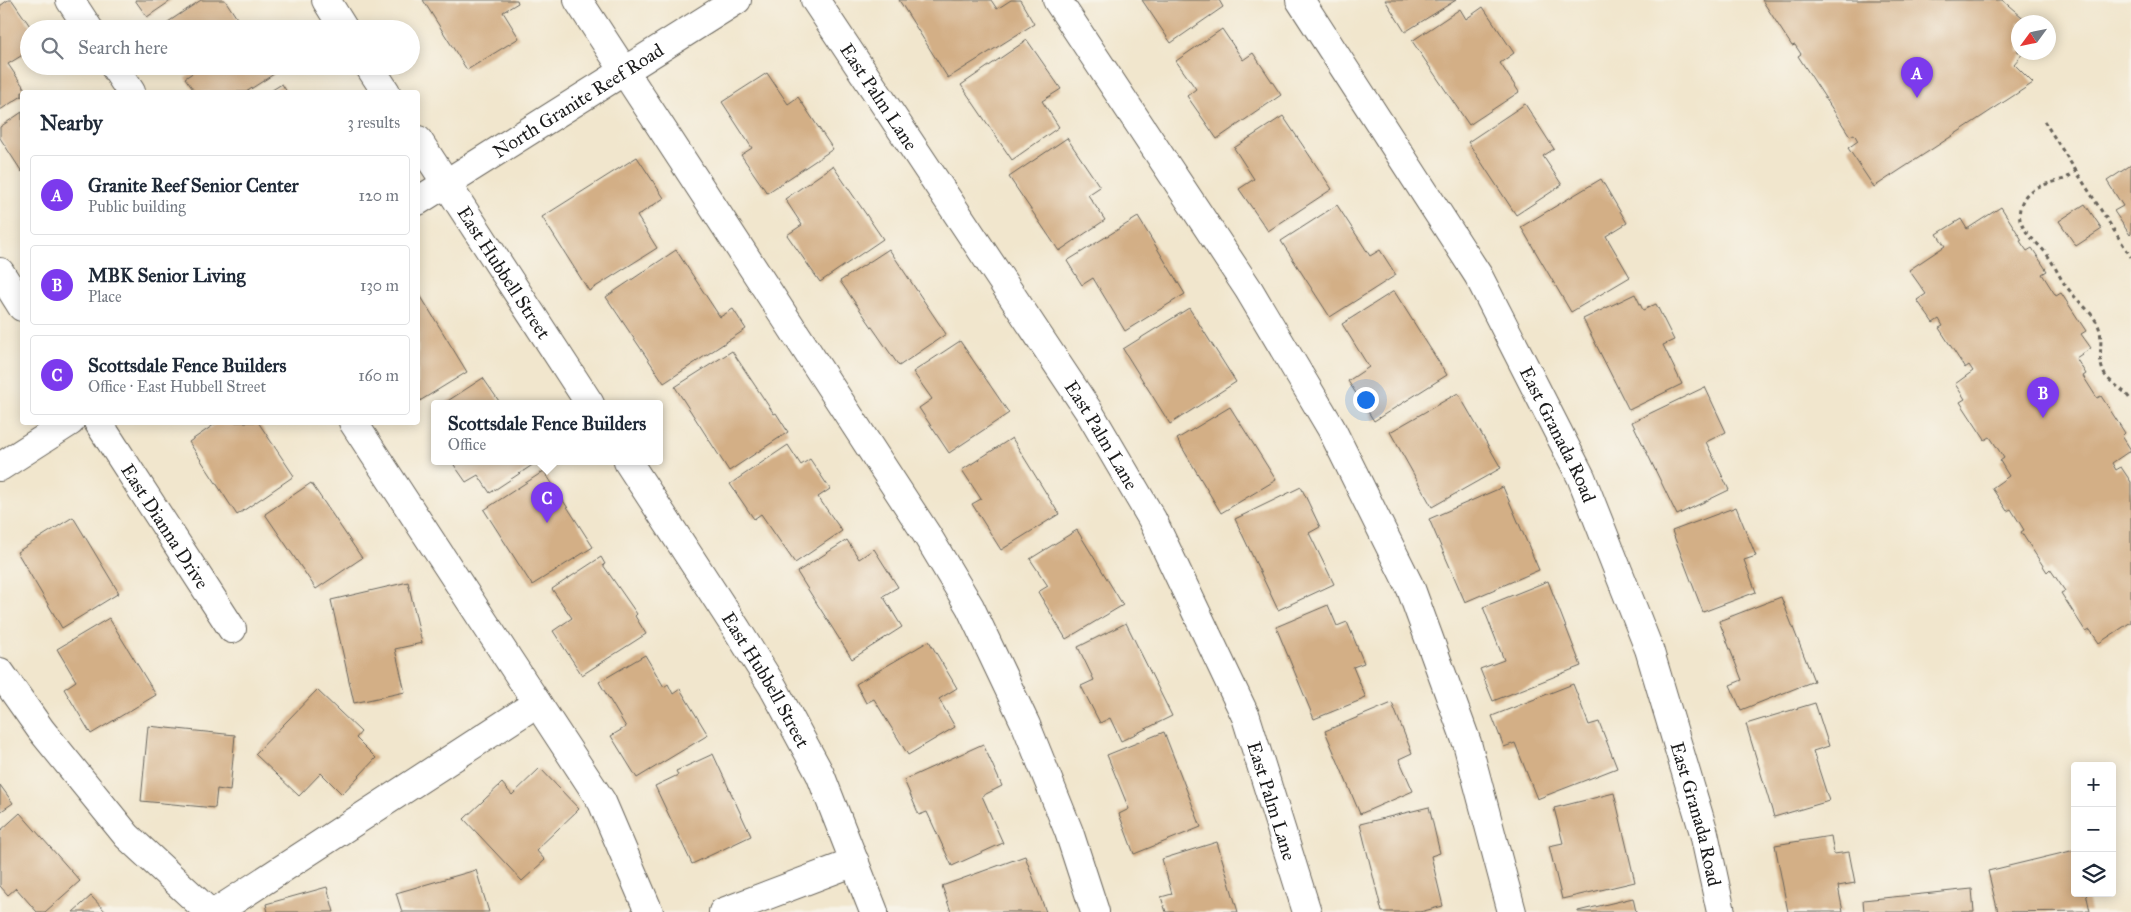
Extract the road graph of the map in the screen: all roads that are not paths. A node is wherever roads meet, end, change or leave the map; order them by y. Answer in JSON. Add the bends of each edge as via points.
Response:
{"nodes":[{"id":1,"x":70,"y":0,"type":"edge"},
{"id":2,"x":326,"y":0,"type":"edge"},
{"id":3,"x":578,"y":0,"type":"edge"},
{"id":4,"x":737,"y":0,"type":"edge"},
{"id":5,"x":815,"y":0,"type":"edge"},
{"id":6,"x":1057,"y":0,"type":"edge"},
{"id":7,"x":1300,"y":0,"type":"edge"},
{"id":8,"x":83,"y":20,"type":"edge"},
{"id":9,"x":338,"y":20,"type":"edge"},
{"id":10,"x":625,"y":72,"type":"junction"},
{"id":11,"x":120,"y":75,"type":"edge"},
{"id":12,"x":375,"y":75,"type":"edge"},
{"id":13,"x":130,"y":90,"type":"edge"},
{"id":14,"x":385,"y":90,"type":"edge"},
{"id":15,"x":420,"y":143,"type":"edge"},
{"id":16,"x":445,"y":183,"type":"junction"},
{"id":17,"x":420,"y":200,"type":"edge"},
{"id":18,"x":0,"y":272,"type":"edge"},
{"id":19,"x":20,"y":304,"type":"edge"},
{"id":20,"x":587,"y":400,"type":"edge"},
{"id":21,"x":65,"y":425,"type":"edge"},
{"id":22,"x":100,"y":425,"type":"edge"},
{"id":23,"x":355,"y":425,"type":"edge"},
{"id":24,"x":630,"y":465,"type":"edge"},
{"id":25,"x":0,"y":467,"type":"edge"},
{"id":26,"x":232,"y":629,"type":"dead end"},
{"id":27,"x":0,"y":672,"type":"edge"},
{"id":28,"x":537,"y":703,"type":"junction"},
{"id":29,"x":855,"y":862,"type":"junction"},
{"id":30,"x":209,"y":912,"type":"edge"},
{"id":31,"x":216,"y":912,"type":"edge"},
{"id":32,"x":648,"y":912,"type":"edge"},
{"id":33,"x":723,"y":912,"type":"edge"},
{"id":34,"x":874,"y":912,"type":"edge"},
{"id":35,"x":1095,"y":912,"type":"edge"},
{"id":36,"x":1307,"y":912,"type":"edge"},
{"id":37,"x":1512,"y":912,"type":"edge"},
{"id":38,"x":1721,"y":912,"type":"edge"}],
"edges":[{"from":1,"to":8,"type":"street"},
{"from":2,"to":9,"type":"street"},
{"from":3,"to":10,"type":"street"},
{"from":4,"to":10,"type":"street","name":"North Granite Reef Road"},
{"from":5,"to":36,"type":"street","name":"East Palm Lane","via":[[1088,410],[1152,519],[1246,717]]},
{"from":6,"to":37,"type":"street","via":[[1249,290],[1336,437],[1411,588],[1467,743]]},
{"from":7,"to":38,"type":"street","name":"East Granada Road","via":[[1478,275],[1581,477],[1649,649],[1704,833]]},
{"from":10,"to":16,"type":"street","name":"North Granite Reef Road"},
{"from":10,"to":35,"type":"street","via":[[926,534],[970,607],[1026,725],[1069,832]]},
{"from":11,"to":13,"type":"street"},
{"from":12,"to":14,"type":"street"},
{"from":15,"to":16,"type":"street","name":"East Hubbell Street"},
{"from":16,"to":17,"type":"street","name":"North Granite Reef Road"},
{"from":16,"to":20,"type":"street","name":"East Hubbell Street"},
{"from":18,"to":19,"type":"street"},
{"from":21,"to":25,"type":"street"},
{"from":22,"to":26,"type":"street","name":"East Dianna Drive"},
{"from":23,"to":28,"type":"street"},
{"from":24,"to":29,"type":"street","name":"East Hubbell Street","via":[[773,687],[820,774]]},
{"from":27,"to":30,"type":"street","via":[[41,730],[128,836]]},
{"from":28,"to":31,"type":"street"},
{"from":28,"to":32,"type":"street","via":[[602,802]]},
{"from":29,"to":33,"type":"street"},
{"from":29,"to":34,"type":"street","name":"East Hubbell Street"}]}
